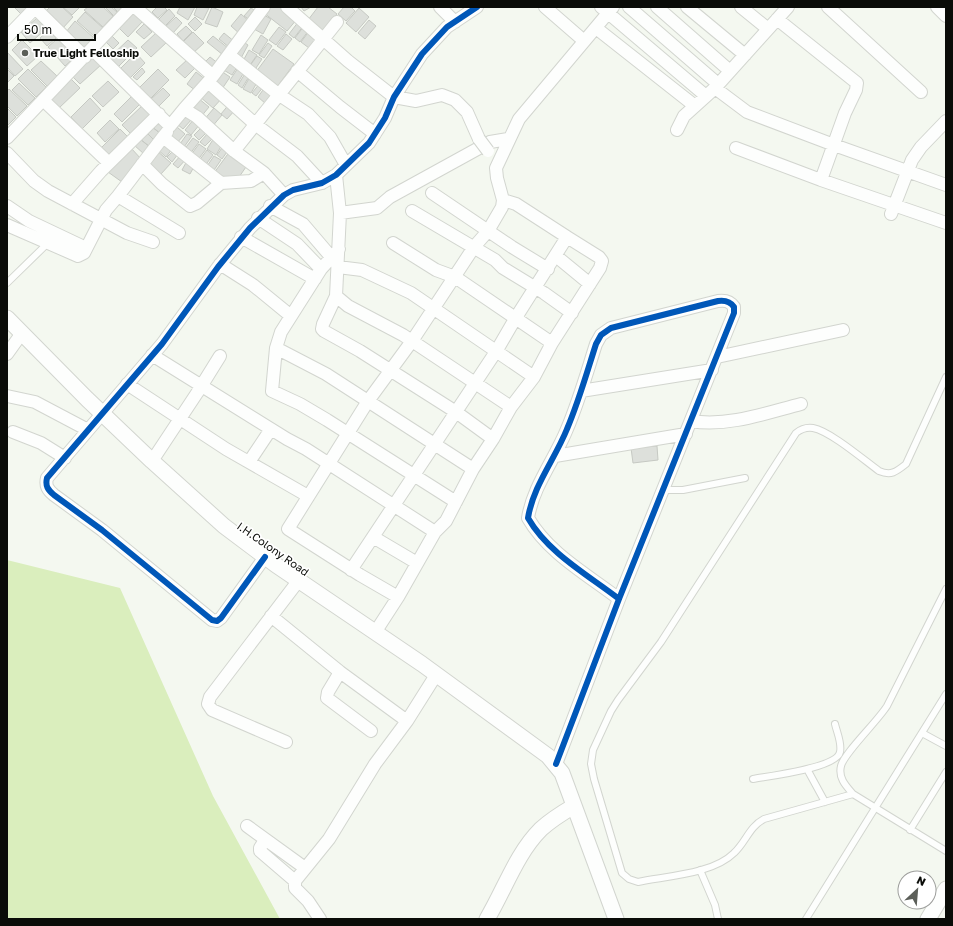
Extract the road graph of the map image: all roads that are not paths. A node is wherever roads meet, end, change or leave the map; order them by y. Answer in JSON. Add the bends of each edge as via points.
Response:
{"nodes":[{"id":1,"x":131,"y":7,"type":"edge"},
{"id":2,"x":135,"y":7,"type":"edge"},
{"id":3,"x":264,"y":7,"type":"edge"},
{"id":4,"x":287,"y":7,"type":"edge"},
{"id":5,"x":440,"y":7,"type":"edge"},
{"id":6,"x":477,"y":7,"type":"edge"},
{"id":7,"x":545,"y":7,"type":"edge"},
{"id":8,"x":629,"y":7,"type":"edge"},
{"id":9,"x":657,"y":7,"type":"edge"},
{"id":10,"x":687,"y":7,"type":"edge"},
{"id":11,"x":741,"y":7,"type":"edge"},
{"id":12,"x":788,"y":7,"type":"edge"},
{"id":13,"x":828,"y":7,"type":"edge"},
{"id":14,"x":937,"y":7,"type":"edge"},
{"id":15,"x":35,"y":8,"type":"edge"},
{"id":16,"x":607,"y":9,"type":"edge"},
{"id":17,"x":946,"y":16,"type":"edge"},
{"id":18,"x":777,"y":19,"type":"junction"},
{"id":19,"x":337,"y":22,"type":"dead end"},
{"id":20,"x":455,"y":22,"type":"junction"},
{"id":21,"x":596,"y":28,"type":"junction"},
{"id":22,"x":768,"y":29,"type":"junction"},
{"id":23,"x":7,"y":37,"type":"edge"},
{"id":24,"x":323,"y":39,"type":"junction"},
{"id":25,"x":583,"y":40,"type":"junction"},
{"id":26,"x":88,"y":53,"type":"junction"},
{"id":27,"x":229,"y":55,"type":"junction"},
{"id":28,"x":745,"y":55,"type":"junction"},
{"id":29,"x":297,"y":71,"type":"junction"},
{"id":30,"x":730,"y":71,"type":"junction"},
{"id":31,"x":211,"y":79,"type":"junction"},
{"id":32,"x":713,"y":89,"type":"junction"},
{"id":33,"x":921,"y":92,"type":"dead end"},
{"id":34,"x":278,"y":94,"type":"junction"},
{"id":35,"x":394,"y":97,"type":"junction"},
{"id":36,"x":43,"y":100,"type":"junction"},
{"id":37,"x":695,"y":106,"type":"junction"},
{"id":38,"x":184,"y":109,"type":"junction"},
{"id":39,"x":159,"y":114,"type":"junction"},
{"id":40,"x":946,"y":121,"type":"edge"},
{"id":41,"x":255,"y":124,"type":"junction"},
{"id":42,"x":170,"y":126,"type":"junction"},
{"id":43,"x":678,"y":130,"type":"dead end"},
{"id":44,"x":375,"y":134,"type":"junction"},
{"id":45,"x":510,"y":135,"type":"junction"},
{"id":46,"x":7,"y":138,"type":"edge"},
{"id":47,"x":163,"y":138,"type":"junction"},
{"id":48,"x":834,"y":145,"type":"junction"},
{"id":49,"x":736,"y":148,"type":"dead end"},
{"id":50,"x":234,"y":151,"type":"junction"},
{"id":51,"x":7,"y":153,"type":"edge"},
{"id":52,"x":500,"y":160,"type":"junction"},
{"id":53,"x":109,"y":163,"type":"junction"},
{"id":54,"x":142,"y":164,"type":"junction"},
{"id":55,"x":346,"y":165,"type":"junction"},
{"id":56,"x":908,"y":171,"type":"junction"},
{"id":57,"x":264,"y":173,"type":"junction"},
{"id":58,"x":336,"y":175,"type":"junction"},
{"id":59,"x":820,"y":180,"type":"junction"},
{"id":60,"x":221,"y":183,"type":"junction"},
{"id":61,"x":322,"y":183,"type":"junction"},
{"id":62,"x":946,"y":185,"type":"edge"},
{"id":63,"x":432,"y":193,"type":"dead end"},
{"id":64,"x":284,"y":194,"type":"junction"},
{"id":65,"x":118,"y":196,"type":"junction"},
{"id":66,"x":504,"y":200,"type":"junction"},
{"id":67,"x":72,"y":204,"type":"junction"},
{"id":68,"x":7,"y":206,"type":"edge"},
{"id":69,"x":270,"y":206,"type":"junction"},
{"id":70,"x":893,"y":209,"type":"junction"},
{"id":71,"x":412,"y":211,"type":"dead end"},
{"id":72,"x":340,"y":212,"type":"junction"},
{"id":73,"x":102,"y":218,"type":"junction"},
{"id":74,"x":258,"y":218,"type":"junction"},
{"id":75,"x":946,"y":223,"type":"edge"},
{"id":76,"x":7,"y":224,"type":"edge"},
{"id":77,"x":488,"y":231,"type":"junction"},
{"id":78,"x":179,"y":233,"type":"dead end"},
{"id":79,"x":241,"y":237,"type":"junction"},
{"id":80,"x":567,"y":237,"type":"junction"},
{"id":81,"x":49,"y":242,"type":"junction"},
{"id":82,"x":153,"y":242,"type":"dead end"},
{"id":83,"x":393,"y":243,"type":"dead end"},
{"id":84,"x":474,"y":247,"type":"junction"},
{"id":85,"x":86,"y":248,"type":"junction"},
{"id":86,"x":556,"y":256,"type":"junction"},
{"id":87,"x":336,"y":258,"type":"junction"},
{"id":88,"x":220,"y":264,"type":"junction"},
{"id":89,"x":548,"y":269,"type":"junction"},
{"id":90,"x":318,"y":274,"type":"junction"},
{"id":91,"x":455,"y":277,"type":"junction"},
{"id":92,"x":7,"y":282,"type":"edge"},
{"id":93,"x":590,"y":284,"type":"junction"},
{"id":94,"x":536,"y":288,"type":"junction"},
{"id":95,"x":336,"y":296,"type":"junction"},
{"id":96,"x":434,"y":308,"type":"junction"},
{"id":97,"x":572,"y":314,"type":"junction"},
{"id":98,"x":291,"y":316,"type":"junction"},
{"id":99,"x":7,"y":318,"type":"edge"},
{"id":100,"x":515,"y":319,"type":"junction"},
{"id":101,"x":843,"y":330,"type":"dead end"},
{"id":102,"x":22,"y":333,"type":"junction"},
{"id":103,"x":412,"y":341,"type":"junction"},
{"id":104,"x":552,"y":343,"type":"junction"},
{"id":105,"x":276,"y":348,"type":"junction"},
{"id":106,"x":497,"y":350,"type":"junction"},
{"id":107,"x":7,"y":354,"type":"edge"},
{"id":108,"x":152,"y":355,"type":"junction"},
{"id":109,"x":220,"y":356,"type":"dead end"},
{"id":110,"x":717,"y":357,"type":"junction"},
{"id":111,"x":389,"y":370,"type":"junction"},
{"id":112,"x":712,"y":370,"type":"junction"},
{"id":113,"x":534,"y":377,"type":"junction"},
{"id":114,"x":946,"y":377,"type":"edge"},
{"id":115,"x":475,"y":382,"type":"junction"},
{"id":116,"x":127,"y":384,"type":"junction"},
{"id":117,"x":202,"y":385,"type":"junction"},
{"id":118,"x":581,"y":391,"type":"junction"},
{"id":119,"x":7,"y":396,"type":"edge"},
{"id":120,"x":368,"y":401,"type":"junction"},
{"id":121,"x":802,"y":404,"type":"dead end"},
{"id":122,"x":511,"y":407,"type":"junction"},
{"id":123,"x":456,"y":412,"type":"junction"},
{"id":124,"x":103,"y":414,"type":"junction"},
{"id":125,"x":179,"y":418,"type":"junction"},
{"id":126,"x":691,"y":421,"type":"junction"},
{"id":127,"x":271,"y":429,"type":"junction"},
{"id":128,"x":88,"y":430,"type":"junction"},
{"id":129,"x":13,"y":432,"type":"dead end"},
{"id":130,"x":686,"y":434,"type":"junction"},
{"id":131,"x":348,"y":435,"type":"junction"},
{"id":132,"x":493,"y":439,"type":"junction"},
{"id":133,"x":434,"y":443,"type":"junction"},
{"id":134,"x":555,"y":456,"type":"junction"},
{"id":135,"x":65,"y":458,"type":"junction"},
{"id":136,"x":152,"y":461,"type":"junction"},
{"id":137,"x":249,"y":462,"type":"junction"},
{"id":138,"x":328,"y":464,"type":"junction"},
{"id":139,"x":473,"y":469,"type":"junction"},
{"id":140,"x":413,"y":475,"type":"junction"},
{"id":141,"x":745,"y":478,"type":"dead end"},
{"id":142,"x":663,"y":490,"type":"junction"},
{"id":143,"x":308,"y":496,"type":"junction"},
{"id":144,"x":456,"y":502,"type":"junction"},
{"id":145,"x":394,"y":504,"type":"junction"},
{"id":146,"x":435,"y":532,"type":"junction"},
{"id":147,"x":374,"y":537,"type":"junction"},
{"id":148,"x":265,"y":557,"type":"junction"},
{"id":149,"x":417,"y":563,"type":"junction"},
{"id":150,"x":351,"y":570,"type":"junction"},
{"id":151,"x":299,"y":580,"type":"junction"},
{"id":152,"x":946,"y":589,"type":"edge"},
{"id":153,"x":398,"y":597,"type":"junction"},
{"id":154,"x":619,"y":599,"type":"junction"},
{"id":155,"x":271,"y":616,"type":"junction"},
{"id":156,"x":376,"y":631,"type":"junction"},
{"id":157,"x":340,"y":672,"type":"junction"},
{"id":158,"x":436,"y":675,"type":"junction"},
{"id":159,"x":946,"y":694,"type":"edge"},
{"id":160,"x":407,"y":721,"type":"junction"},
{"id":161,"x":835,"y":724,"type":"dead end"},
{"id":162,"x":370,"y":731,"type":"dead end"},
{"id":163,"x":922,"y":733,"type":"junction"},
{"id":164,"x":286,"y":742,"type":"dead end"},
{"id":165,"x":946,"y":746,"type":"edge"},
{"id":166,"x":556,"y":764,"type":"junction"},
{"id":167,"x":807,"y":769,"type":"junction"},
{"id":168,"x":946,"y":772,"type":"edge"},
{"id":169,"x":753,"y":779,"type":"dead end"},
{"id":170,"x":853,"y":794,"type":"junction"},
{"id":171,"x":825,"y":802,"type":"junction"},
{"id":172,"x":574,"y":806,"type":"junction"},
{"id":173,"x":876,"y":808,"type":"junction"},
{"id":174,"x":247,"y":826,"type":"dead end"},
{"id":175,"x":910,"y":830,"type":"junction"},
{"id":176,"x":265,"y":840,"type":"junction"},
{"id":177,"x":946,"y":851,"type":"edge"},
{"id":178,"x":305,"y":868,"type":"junction"},
{"id":179,"x":700,"y":870,"type":"junction"},
{"id":180,"x":295,"y":881,"type":"junction"},
{"id":181,"x":946,"y":889,"type":"edge"},
{"id":182,"x":320,"y":919,"type":"edge"},
{"id":183,"x":487,"y":919,"type":"edge"},
{"id":184,"x":616,"y":919,"type":"edge"},
{"id":185,"x":718,"y":919,"type":"edge"},
{"id":186,"x":806,"y":919,"type":"edge"},
{"id":187,"x":928,"y":919,"type":"edge"}],
"edges":[{"from":1,"to":26,"type":"street"},
{"from":2,"to":31,"type":"street"},
{"from":3,"to":27,"type":"street"},
{"from":4,"to":24,"type":"street"},
{"from":5,"to":20,"type":"street"},
{"from":6,"to":20,"type":"street"},
{"from":7,"to":25,"type":"street"},
{"from":8,"to":32,"type":"street"},
{"from":9,"to":30,"type":"street"},
{"from":10,"to":28,"type":"street"},
{"from":11,"to":22,"type":"street"},
{"from":12,"to":18,"type":"street"},
{"from":13,"to":33,"type":"street"},
{"from":14,"to":17,"type":"street"},
{"from":15,"to":23,"type":"street"},
{"from":15,"to":26,"type":"street"},
{"from":16,"to":21,"type":"street"},
{"from":16,"to":32,"type":"street"},
{"from":18,"to":22,"type":"street"},
{"from":18,"to":48,"type":"street","via":[[854,80],[857,86]]},
{"from":19,"to":24,"type":"street"},
{"from":20,"to":35,"type":"street","via":[[422,54]]},
{"from":21,"to":25,"type":"street"},
{"from":21,"to":37,"type":"street"},
{"from":22,"to":28,"type":"street"},
{"from":24,"to":29,"type":"street"},
{"from":24,"to":35,"type":"street"},
{"from":25,"to":45,"type":"street","via":[[519,119]]},
{"from":26,"to":36,"type":"street"},
{"from":26,"to":39,"type":"street"},
{"from":27,"to":31,"type":"street"},
{"from":27,"to":34,"type":"street"},
{"from":28,"to":30,"type":"street"},
{"from":29,"to":34,"type":"street"},
{"from":29,"to":44,"type":"street"},
{"from":30,"to":32,"type":"street"},
{"from":31,"to":38,"type":"street"},
{"from":31,"to":41,"type":"street"},
{"from":32,"to":37,"type":"street"},
{"from":32,"to":48,"type":"street","via":[[744,110]]},
{"from":34,"to":41,"type":"street"},
{"from":34,"to":55,"type":"street","via":[[308,114],[330,137]]},
{"from":35,"to":44,"type":"street"},
{"from":35,"to":52,"type":"street","bridge":true,"via":[[416,101],[436,95],[448,96],[462,105],[479,139],[488,151]]},
{"from":36,"to":46,"type":"street"},
{"from":36,"to":53,"type":"street"},
{"from":37,"to":43,"type":"street","via":[[684,116]]},
{"from":38,"to":42,"type":"street"},
{"from":38,"to":50,"type":"street","via":[[197,117]]},
{"from":39,"to":42,"type":"street"},
{"from":39,"to":53,"type":"street"},
{"from":40,"to":56,"type":"street","via":[[921,147]]},
{"from":41,"to":50,"type":"street"},
{"from":41,"to":61,"type":"street","via":[[297,156]]},
{"from":42,"to":47,"type":"street"},
{"from":44,"to":55,"type":"street"},
{"from":45,"to":52,"type":"street"},
{"from":45,"to":72,"type":"street","via":[[490,142],[390,196],[377,208]]},
{"from":47,"to":54,"type":"street"},
{"from":47,"to":60,"type":"street"},
{"from":48,"to":56,"type":"street"},
{"from":48,"to":59,"type":"street"},
{"from":49,"to":59,"type":"street"},
{"from":50,"to":57,"type":"street"},
{"from":51,"to":67,"type":"street","via":[[34,181]]},
{"from":52,"to":66,"type":"street","via":[[496,173]]},
{"from":53,"to":67,"type":"street"},
{"from":54,"to":60,"type":"street","via":[[190,206]]},
{"from":54,"to":65,"type":"street"},
{"from":55,"to":58,"type":"street"},
{"from":56,"to":62,"type":"street"},
{"from":56,"to":70,"type":"street"},
{"from":57,"to":60,"type":"street","via":[[251,181]]},
{"from":57,"to":64,"type":"street"},
{"from":58,"to":61,"type":"street"},
{"from":58,"to":72,"type":"street"},
{"from":59,"to":70,"type":"street"},
{"from":61,"to":64,"type":"street"},
{"from":63,"to":77,"type":"street"},
{"from":64,"to":69,"type":"street"},
{"from":65,"to":73,"type":"street"},
{"from":65,"to":78,"type":"street"},
{"from":66,"to":77,"type":"street"},
{"from":66,"to":80,"type":"street","via":[[516,204]]},
{"from":67,"to":73,"type":"street"},
{"from":68,"to":85,"type":"street","via":[[29,221]]},
{"from":69,"to":74,"type":"street"},
{"from":69,"to":87,"type":"street","via":[[303,224]]},
{"from":70,"to":75,"type":"street"},
{"from":71,"to":84,"type":"street"},
{"from":72,"to":87,"type":"street"},
{"from":73,"to":82,"type":"street","via":[[127,233]]},
{"from":73,"to":85,"type":"street"},
{"from":74,"to":79,"type":"street"},
{"from":74,"to":90,"type":"street","via":[[296,244]]},
{"from":76,"to":81,"type":"street"},
{"from":77,"to":84,"type":"street"},
{"from":77,"to":89,"type":"street"},
{"from":79,"to":88,"type":"street"},
{"from":79,"to":90,"type":"street"},
{"from":80,"to":86,"type":"street"},
{"from":80,"to":93,"type":"street","via":[[602,261]]},
{"from":81,"to":85,"type":"street","via":[[78,256]]},
{"from":81,"to":92,"type":"lane"},
{"from":83,"to":91,"type":"street","via":[[436,270]]},
{"from":84,"to":91,"type":"street"},
{"from":84,"to":94,"type":"street"},
{"from":86,"to":89,"type":"street"},
{"from":86,"to":93,"type":"street"},
{"from":87,"to":90,"type":"street"},
{"from":87,"to":95,"type":"street"},
{"from":87,"to":96,"type":"street","via":[[411,292]]},
{"from":88,"to":98,"type":"street","via":[[253,285]]},
{"from":88,"to":108,"type":"street","via":[[185,315]]},
{"from":89,"to":94,"type":"street"},
{"from":90,"to":98,"type":"street"},
{"from":91,"to":96,"type":"street"},
{"from":91,"to":100,"type":"street"},
{"from":93,"to":97,"type":"street"},
{"from":94,"to":97,"type":"street"},
{"from":94,"to":100,"type":"street"},
{"from":95,"to":103,"type":"street","via":[[348,306]]},
{"from":95,"to":111,"type":"street","via":[[322,329]]},
{"from":96,"to":103,"type":"street"},
{"from":96,"to":106,"type":"street"},
{"from":97,"to":104,"type":"street"},
{"from":98,"to":105,"type":"street","via":[[281,332]]},
{"from":99,"to":102,"type":"street","name":"I.H.Colony Road"},
{"from":100,"to":104,"type":"street"},
{"from":100,"to":106,"type":"street"},
{"from":101,"to":110,"type":"street"},
{"from":102,"to":107,"type":"street"},
{"from":102,"to":124,"type":"street","name":"I.H.Colony Road"},
{"from":103,"to":111,"type":"street"},
{"from":103,"to":115,"type":"street"},
{"from":104,"to":113,"type":"street"},
{"from":105,"to":120,"type":"street","via":[[326,374]]},
{"from":105,"to":131,"type":"street","via":[[272,391],[300,404]]},
{"from":106,"to":113,"type":"street"},
{"from":106,"to":115,"type":"street"},
{"from":108,"to":116,"type":"street"},
{"from":108,"to":117,"type":"street"},
{"from":109,"to":117,"type":"street"},
{"from":110,"to":112,"type":"street"},
{"from":110,"to":118,"type":"street","via":[[734,313],[734,307],[725,300],[612,328],[601,335],[596,344]]},
{"from":111,"to":120,"type":"street"},
{"from":111,"to":123,"type":"street"},
{"from":112,"to":118,"type":"street"},
{"from":112,"to":126,"type":"street"},
{"from":113,"to":122,"type":"street"},
{"from":114,"to":179,"type":"lane","via":[[906,464],[895,473],[879,471],[826,432],[802,428],[796,433],[661,642],[611,710],[593,750],[591,764],[598,797],[622,873],[638,882]]},
{"from":115,"to":122,"type":"street"},
{"from":115,"to":123,"type":"street"},
{"from":116,"to":124,"type":"street"},
{"from":116,"to":125,"type":"street"},
{"from":117,"to":125,"type":"street"},
{"from":117,"to":127,"type":"street"},
{"from":118,"to":134,"type":"street"},
{"from":119,"to":128,"type":"street","via":[[35,402]]},
{"from":120,"to":131,"type":"street"},
{"from":120,"to":133,"type":"street"},
{"from":121,"to":126,"type":"street","via":[[730,421]]},
{"from":122,"to":132,"type":"street"},
{"from":123,"to":132,"type":"street"},
{"from":123,"to":133,"type":"street"},
{"from":124,"to":128,"type":"street"},
{"from":124,"to":136,"type":"street","name":"I.H.Colony Road"},
{"from":125,"to":136,"type":"street"},
{"from":125,"to":137,"type":"street"},
{"from":126,"to":130,"type":"street"},
{"from":127,"to":137,"type":"street"},
{"from":127,"to":138,"type":"street"},
{"from":128,"to":135,"type":"street"},
{"from":129,"to":135,"type":"street","via":[[41,443]]},
{"from":130,"to":134,"type":"street"},
{"from":130,"to":142,"type":"street"},
{"from":131,"to":138,"type":"street"},
{"from":131,"to":140,"type":"street"},
{"from":132,"to":139,"type":"street"},
{"from":133,"to":139,"type":"street"},
{"from":133,"to":140,"type":"street"},
{"from":134,"to":154,"type":"street","via":[[534,494],[528,518],[547,543]]},
{"from":135,"to":148,"type":"street","via":[[47,478],[48,489],[212,620],[220,618]]},
{"from":136,"to":148,"type":"street","name":"I.H.Colony Road","via":[[224,526]]},
{"from":137,"to":143,"type":"street"},
{"from":138,"to":143,"type":"street"},
{"from":138,"to":145,"type":"street"},
{"from":139,"to":144,"type":"street"},
{"from":140,"to":144,"type":"street"},
{"from":140,"to":145,"type":"street"},
{"from":141,"to":142,"type":"lane","via":[[682,490]]},
{"from":142,"to":154,"type":"street"},
{"from":143,"to":150,"type":"street","via":[[288,529]]},
{"from":144,"to":146,"type":"street","via":[[446,521]]},
{"from":145,"to":146,"type":"street"},
{"from":145,"to":147,"type":"street"},
{"from":146,"to":149,"type":"street"},
{"from":147,"to":149,"type":"street"},
{"from":147,"to":150,"type":"street"},
{"from":148,"to":151,"type":"street","name":"I.H.Colony Road"},
{"from":149,"to":153,"type":"street"},
{"from":150,"to":153,"type":"street"},
{"from":151,"to":155,"type":"street"},
{"from":151,"to":156,"type":"street","name":"I.H.Colony Road"},
{"from":152,"to":170,"type":"lane","via":[[887,706],[840,767],[844,784]]},
{"from":153,"to":156,"type":"street"},
{"from":154,"to":166,"type":"street"},
{"from":155,"to":157,"type":"street"},
{"from":155,"to":164,"type":"street","via":[[208,704],[212,710]]},
{"from":156,"to":158,"type":"street","name":"I.H.Colony Road"},
{"from":157,"to":160,"type":"street"},
{"from":157,"to":162,"type":"street","via":[[327,698]]},
{"from":158,"to":160,"type":"street"},
{"from":158,"to":166,"type":"street","name":"I.H.Colony Road"},
{"from":159,"to":163,"type":"lane"},
{"from":160,"to":178,"type":"street","via":[[380,756],[329,839]]},
{"from":161,"to":167,"type":"lane","via":[[840,752],[837,757],[830,762]]},
{"from":163,"to":165,"type":"lane"},
{"from":163,"to":173,"type":"lane"},
{"from":166,"to":172,"type":"street"},
{"from":167,"to":169,"type":"lane"},
{"from":167,"to":171,"type":"lane"},
{"from":168,"to":175,"type":"lane"},
{"from":170,"to":171,"type":"lane"},
{"from":170,"to":173,"type":"lane"},
{"from":171,"to":179,"type":"lane","via":[[756,823],[734,853],[723,863]]},
{"from":172,"to":183,"type":"street","via":[[552,820],[527,846]]},
{"from":172,"to":184,"type":"street"},
{"from":173,"to":175,"type":"lane"},
{"from":173,"to":186,"type":"lane"},
{"from":174,"to":176,"type":"street"},
{"from":175,"to":177,"type":"lane"},
{"from":176,"to":178,"type":"street"},
{"from":176,"to":180,"type":"street","via":[[260,851]]},
{"from":178,"to":180,"type":"street"},
{"from":179,"to":185,"type":"lane","via":[[715,905]]},
{"from":180,"to":182,"type":"street","via":[[294,888],[308,901]]},
{"from":181,"to":187,"type":"street"}]}
